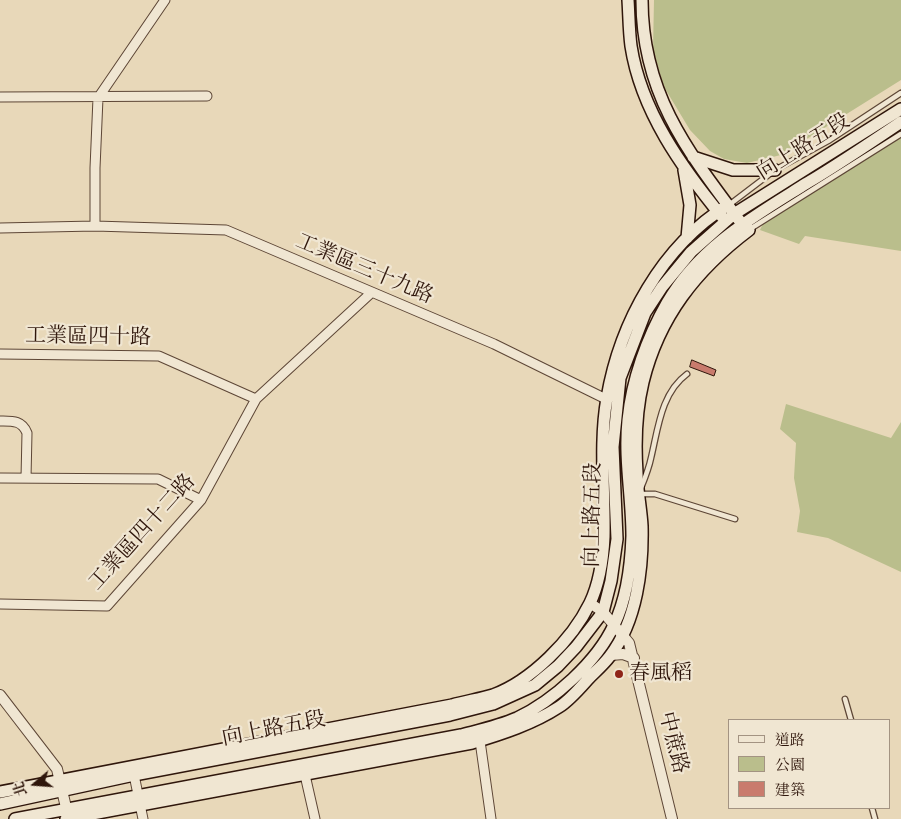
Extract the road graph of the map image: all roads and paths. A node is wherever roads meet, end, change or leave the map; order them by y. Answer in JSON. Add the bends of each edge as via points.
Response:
{"nodes":[{"id":1,"x":165,"y":0,"type":"edge"},
{"id":2,"x":628,"y":0,"type":"edge"},
{"id":3,"x":642,"y":0,"type":"edge"},
{"id":4,"x":901,"y":93,"type":"edge"},
{"id":5,"x":207,"y":96,"type":"dead end"},
{"id":6,"x":0,"y":98,"type":"edge"},
{"id":7,"x":98,"y":98,"type":"junction"},
{"id":8,"x":901,"y":109,"type":"edge"},
{"id":9,"x":901,"y":122,"type":"edge"},
{"id":10,"x":901,"y":134,"type":"edge"},
{"id":11,"x":693,"y":157,"type":"junction"},
{"id":12,"x":683,"y":166,"type":"junction"},
{"id":13,"x":775,"y":170,"type":"junction"},
{"id":14,"x":734,"y":222,"type":"junction"},
{"id":15,"x":95,"y":226,"type":"junction"},
{"id":16,"x":0,"y":228,"type":"edge"},
{"id":17,"x":686,"y":238,"type":"junction"},
{"id":18,"x":371,"y":293,"type":"junction"},
{"id":19,"x":0,"y":354,"type":"edge"},
{"id":20,"x":687,"y":374,"type":"dead end"},
{"id":21,"x":256,"y":399,"type":"junction"},
{"id":22,"x":606,"y":399,"type":"junction"},
{"id":23,"x":0,"y":421,"type":"edge"},
{"id":24,"x":0,"y":478,"type":"edge"},
{"id":25,"x":26,"y":478,"type":"junction"},
{"id":26,"x":639,"y":494,"type":"junction"},
{"id":27,"x":201,"y":500,"type":"junction"},
{"id":28,"x":735,"y":519,"type":"dead end"},
{"id":29,"x":590,"y":603,"type":"junction"},
{"id":30,"x":0,"y":604,"type":"edge"},
{"id":31,"x":603,"y":612,"type":"junction"},
{"id":32,"x":614,"y":624,"type":"junction"},
{"id":33,"x":622,"y":634,"type":"junction"},
{"id":34,"x":611,"y":655,"type":"junction"},
{"id":35,"x":634,"y":658,"type":"junction"},
{"id":36,"x":0,"y":695,"type":"edge"},
{"id":37,"x":845,"y":699,"type":"dead end"},
{"id":38,"x":851,"y":719,"type":"edge"},
{"id":39,"x":480,"y":741,"type":"junction"},
{"id":40,"x":134,"y":771,"type":"junction"},
{"id":41,"x":305,"y":775,"type":"junction"},
{"id":42,"x":62,"y":785,"type":"junction"},
{"id":43,"x":0,"y":792,"type":"edge"},
{"id":44,"x":139,"y":800,"type":"junction"},
{"id":45,"x":0,"y":804,"type":"edge"},
{"id":46,"x":68,"y":816,"type":"edge"},
{"id":47,"x":15,"y":819,"type":"edge"},
{"id":48,"x":143,"y":819,"type":"edge"},
{"id":49,"x":315,"y":819,"type":"edge"},
{"id":50,"x":491,"y":819,"type":"edge"},
{"id":51,"x":672,"y":819,"type":"edge"}],
"edges":[{"from":1,"to":7,"type":"street"},
{"from":2,"to":12,"type":"main road","via":[[631,46],[644,93]]},
{"from":3,"to":11,"type":"main road","via":[[644,40],[652,76],[674,126]]},
{"from":4,"to":13,"type":"lane","name":"向上路五段","via":[[828,141]]},
{"from":5,"to":7,"type":"street"},
{"from":6,"to":7,"type":"street"},
{"from":7,"to":15,"type":"street"},
{"from":8,"to":14,"type":"main road","name":"向上路五段"},
{"from":9,"to":14,"type":"main road","name":"向上路五段"},
{"from":10,"to":14,"type":"lane","name":"向上路五段"},
{"from":11,"to":13,"type":"main road","via":[[733,170]]},
{"from":11,"to":14,"type":"main road"},
{"from":12,"to":14,"type":"main road"},
{"from":12,"to":17,"type":"main road","via":[[690,206]]},
{"from":13,"to":14,"type":"lane","name":"向上路五段"},
{"from":14,"to":17,"type":"main road","name":"向上路五段"},
{"from":14,"to":26,"type":"main road","name":"向上路五段","via":[[685,290],[658,340],[643,382],[637,421]]},
{"from":14,"to":31,"type":"main road","name":"向上路五段","via":[[691,252],[662,286],[645,313],[620,378],[613,447],[617,539]]},
{"from":14,"to":32,"type":"main road","name":"向上路五段","via":[[688,271],[667,303],[650,337],[635,380],[628,420],[630,565]]},
{"from":15,"to":16,"type":"street","name":"工業區三十九路"},
{"from":15,"to":18,"type":"street","name":"工業區三十九路","via":[[226,230]]},
{"from":17,"to":22,"type":"main road","name":"向上路五段","via":[[657,274],[636,310],[620,349]]},
{"from":18,"to":21,"type":"street","name":"工業區四十二路"},
{"from":18,"to":22,"type":"street","name":"工業區三十九路","via":[[494,344]]},
{"from":19,"to":21,"type":"street","name":"工業區四十路","via":[[159,356]]},
{"from":20,"to":26,"type":"lane","via":[[676,382],[658,422],[651,460]]},
{"from":21,"to":27,"type":"street","name":"工業區四十二路"},
{"from":22,"to":29,"type":"main road","name":"向上路五段","via":[[602,561]]},
{"from":23,"to":25,"type":"street","via":[[24,425],[27,432]]},
{"from":24,"to":25,"type":"street"},
{"from":25,"to":27,"type":"street","via":[[158,479]]},
{"from":26,"to":28,"type":"lane","via":[[655,494]]},
{"from":26,"to":33,"type":"main road","name":"向上路五段","via":[[641,560],[636,599]]},
{"from":27,"to":30,"type":"street","name":"工業區四十二路","via":[[106,606]]},
{"from":29,"to":31,"type":"street","name":"中蔗路"},
{"from":29,"to":40,"type":"main road","name":"向上路五段","via":[[550,658],[493,695]]},
{"from":31,"to":32,"type":"street","name":"中蔗路"},
{"from":31,"to":40,"type":"main road","name":"向上路五段","via":[[558,666],[535,685],[493,704],[450,716]]},
{"from":32,"to":33,"type":"street","name":"中蔗路"},
{"from":32,"to":44,"type":"main road","name":"向上路五段","via":[[606,639],[570,683],[539,706],[499,725]]},
{"from":33,"to":34,"type":"main road","name":"向上路五段"},
{"from":33,"to":35,"type":"street","name":"中蔗路"},
{"from":34,"to":35,"type":"street","via":[[623,654]]},
{"from":34,"to":39,"type":"main road","name":"向上路五段","via":[[562,706],[522,726]]},
{"from":35,"to":51,"type":"street","name":"中蔗路"},
{"from":36,"to":42,"type":"street","via":[[57,769]]},
{"from":37,"to":38,"type":"lane"},
{"from":39,"to":41,"type":"main road","name":"向上路五段"},
{"from":39,"to":50,"type":"street"},
{"from":40,"to":42,"type":"main road","name":"向上路五段"},
{"from":40,"to":44,"type":"street"},
{"from":41,"to":44,"type":"main road","name":"向上路五段"},
{"from":41,"to":49,"type":"street"},
{"from":42,"to":43,"type":"main road","name":"向上路五段"},
{"from":42,"to":45,"type":"main road","name":"向上路五段"},
{"from":42,"to":46,"type":"street"},
{"from":44,"to":46,"type":"main road","name":"向上路五段"},
{"from":44,"to":48,"type":"street"},
{"from":46,"to":47,"type":"main road","name":"向上路五段"}]}
